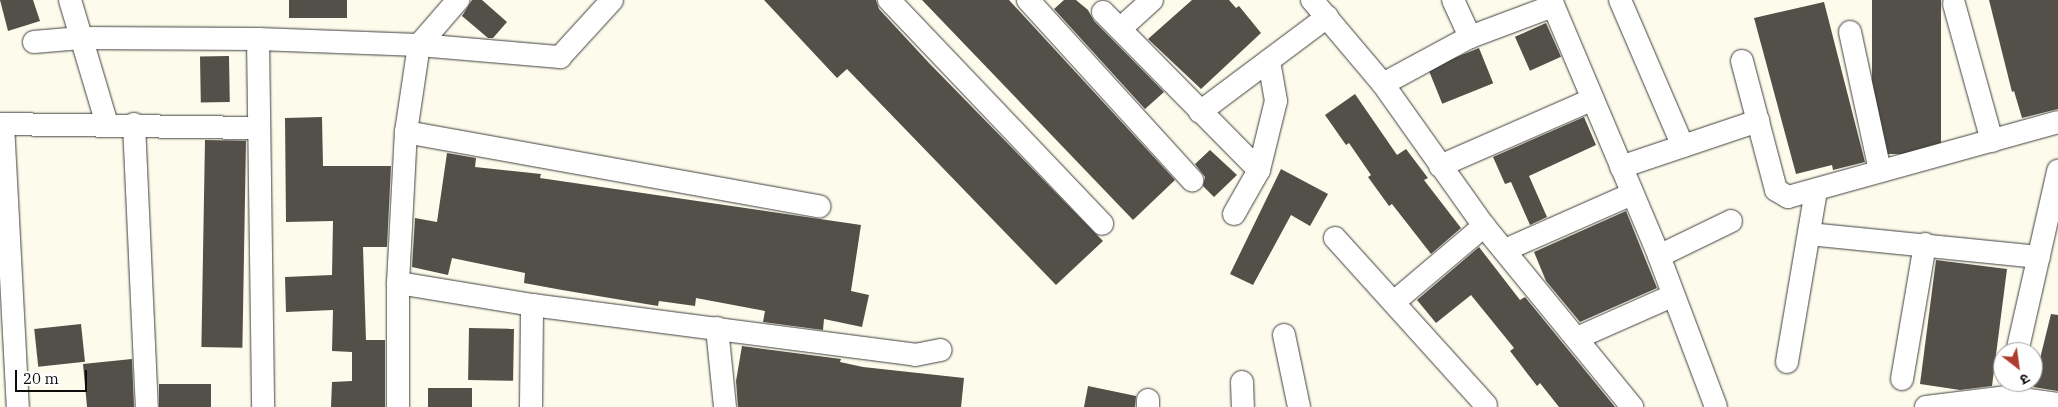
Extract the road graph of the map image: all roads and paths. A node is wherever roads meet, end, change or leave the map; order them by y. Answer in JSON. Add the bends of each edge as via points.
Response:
{"nodes":[{"id":1,"x":70,"y":0,"type":"edge"},
{"id":2,"x":458,"y":0,"type":"edge"},
{"id":3,"x":612,"y":0,"type":"edge"},
{"id":4,"x":889,"y":0,"type":"edge"},
{"id":5,"x":1028,"y":0,"type":"edge"},
{"id":6,"x":1152,"y":0,"type":"edge"},
{"id":7,"x":1453,"y":0,"type":"edge"},
{"id":8,"x":1620,"y":0,"type":"edge"},
{"id":9,"x":1552,"y":3,"type":"edge"},
{"id":10,"x":1954,"y":4,"type":"dead end"},
{"id":11,"x":1319,"y":8,"type":"edge"},
{"id":12,"x":1103,"y":12,"type":"dead end"},
{"id":13,"x":1120,"y":29,"type":"junction"},
{"id":14,"x":1850,"y":32,"type":"dead end"},
{"id":15,"x":1470,"y":37,"type":"junction"},
{"id":16,"x":81,"y":38,"type":"junction"},
{"id":17,"x":258,"y":39,"type":"junction"},
{"id":18,"x":34,"y":42,"type":"dead end"},
{"id":19,"x":419,"y":45,"type":"junction"},
{"id":20,"x":1742,"y":60,"type":"dead end"},
{"id":21,"x":1269,"y":61,"type":"junction"},
{"id":22,"x":1383,"y":84,"type":"junction"},
{"id":23,"x":1592,"y":99,"type":"junction"},
{"id":24,"x":1200,"y":112,"type":"junction"},
{"id":25,"x":1758,"y":121,"type":"junction"},
{"id":26,"x":2058,"y":122,"type":"edge"},
{"id":27,"x":2,"y":124,"type":"edge"},
{"id":28,"x":107,"y":124,"type":"junction"},
{"id":29,"x":134,"y":124,"type":"junction"},
{"id":30,"x":257,"y":128,"type":"junction"},
{"id":31,"x":406,"y":132,"type":"junction"},
{"id":32,"x":1992,"y":141,"type":"junction"},
{"id":33,"x":1683,"y":146,"type":"junction"},
{"id":34,"x":1440,"y":166,"type":"junction"},
{"id":35,"x":1621,"y":167,"type":"junction"},
{"id":36,"x":1259,"y":170,"type":"junction"},
{"id":37,"x":1880,"y":171,"type":"junction"},
{"id":38,"x":2058,"y":171,"type":"edge"},
{"id":39,"x":1192,"y":180,"type":"dead end"},
{"id":40,"x":1816,"y":190,"type":"junction"},
{"id":41,"x":1632,"y":194,"type":"junction"},
{"id":42,"x":819,"y":206,"type":"dead end"},
{"id":43,"x":1234,"y":214,"type":"dead end"},
{"id":44,"x":1731,"y":222,"type":"dead end"},
{"id":45,"x":1102,"y":224,"type":"dead end"},
{"id":46,"x":1484,"y":226,"type":"junction"},
{"id":47,"x":1809,"y":234,"type":"junction"},
{"id":48,"x":1335,"y":238,"type":"dead end"},
{"id":49,"x":1925,"y":244,"type":"junction"},
{"id":50,"x":1505,"y":250,"type":"junction"},
{"id":51,"x":1659,"y":256,"type":"junction"},
{"id":52,"x":2039,"y":257,"type":"junction"},
{"id":53,"x":398,"y":283,"type":"junction"},
{"id":54,"x":1672,"y":296,"type":"junction"},
{"id":55,"x":1394,"y":302,"type":"junction"},
{"id":56,"x":532,"y":305,"type":"junction"},
{"id":57,"x":717,"y":328,"type":"junction"},
{"id":58,"x":1284,"y":335,"type":"dead end"},
{"id":59,"x":1577,"y":338,"type":"junction"},
{"id":60,"x":2019,"y":342,"type":"edge"},
{"id":61,"x":941,"y":350,"type":"dead end"},
{"id":62,"x":1787,"y":362,"type":"dead end"},
{"id":63,"x":1902,"y":379,"type":"dead end"},
{"id":64,"x":1242,"y":382,"type":"dead end"},
{"id":65,"x":1998,"y":392,"type":"edge"},
{"id":66,"x":2015,"y":392,"type":"edge"},
{"id":67,"x":2058,"y":404,"type":"edge"},
{"id":68,"x":1486,"y":405,"type":"dead end"},
{"id":69,"x":18,"y":407,"type":"edge"},
{"id":70,"x":147,"y":407,"type":"edge"},
{"id":71,"x":262,"y":407,"type":"edge"},
{"id":72,"x":398,"y":407,"type":"edge"},
{"id":73,"x":530,"y":407,"type":"edge"},
{"id":74,"x":725,"y":407,"type":"edge"},
{"id":75,"x":1243,"y":407,"type":"edge"},
{"id":76,"x":1299,"y":407,"type":"edge"},
{"id":77,"x":1632,"y":407,"type":"edge"},
{"id":78,"x":1716,"y":407,"type":"edge"},
{"id":79,"x":1926,"y":407,"type":"edge"}],
"edges":[{"from":1,"to":16,"type":"street"},
{"from":2,"to":19,"type":"street"},
{"from":3,"to":19,"type":"street","via":[[560,57]]},
{"from":4,"to":45,"type":"street"},
{"from":5,"to":39,"type":"street"},
{"from":6,"to":13,"type":"street"},
{"from":7,"to":15,"type":"street"},
{"from":8,"to":33,"type":"street"},
{"from":9,"to":15,"type":"street"},
{"from":9,"to":23,"type":"street"},
{"from":10,"to":32,"type":"street"},
{"from":11,"to":21,"type":"street"},
{"from":11,"to":22,"type":"street"},
{"from":12,"to":13,"type":"street"},
{"from":13,"to":24,"type":"street"},
{"from":14,"to":37,"type":"street"},
{"from":15,"to":22,"type":"street"},
{"from":16,"to":17,"type":"street"},
{"from":16,"to":18,"type":"street"},
{"from":16,"to":28,"type":"street"},
{"from":17,"to":19,"type":"street"},
{"from":17,"to":30,"type":"street"},
{"from":19,"to":31,"type":"street"},
{"from":20,"to":25,"type":"street"},
{"from":21,"to":24,"type":"street"},
{"from":21,"to":36,"type":"street","via":[[1276,101]]},
{"from":22,"to":34,"type":"street"},
{"from":23,"to":34,"type":"street"},
{"from":23,"to":35,"type":"street"},
{"from":24,"to":36,"type":"street"},
{"from":25,"to":33,"type":"street"},
{"from":25,"to":40,"type":"street","via":[[1776,190],[1788,197]]},
{"from":26,"to":32,"type":"street"},
{"from":27,"to":28,"type":"street"},
{"from":27,"to":69,"type":"street"},
{"from":28,"to":29,"type":"street"},
{"from":29,"to":30,"type":"street"},
{"from":29,"to":70,"type":"street"},
{"from":30,"to":71,"type":"street"},
{"from":31,"to":42,"type":"street"},
{"from":31,"to":53,"type":"street"},
{"from":32,"to":37,"type":"street"},
{"from":33,"to":35,"type":"street"},
{"from":34,"to":46,"type":"street"},
{"from":35,"to":41,"type":"street"},
{"from":36,"to":43,"type":"street"},
{"from":37,"to":40,"type":"street"},
{"from":38,"to":52,"type":"street"},
{"from":40,"to":47,"type":"street"},
{"from":41,"to":50,"type":"street"},
{"from":41,"to":51,"type":"street"},
{"from":44,"to":51,"type":"street"},
{"from":46,"to":50,"type":"street"},
{"from":46,"to":55,"type":"street"},
{"from":47,"to":49,"type":"street"},
{"from":47,"to":62,"type":"street"},
{"from":48,"to":55,"type":"street"},
{"from":49,"to":52,"type":"street"},
{"from":49,"to":63,"type":"street"},
{"from":50,"to":59,"type":"street"},
{"from":51,"to":54,"type":"street"},
{"from":52,"to":60,"type":"street"},
{"from":53,"to":56,"type":"street"},
{"from":53,"to":72,"type":"street"},
{"from":54,"to":59,"type":"street"},
{"from":54,"to":78,"type":"street"},
{"from":55,"to":68,"type":"street"},
{"from":56,"to":57,"type":"street"},
{"from":56,"to":73,"type":"street"},
{"from":57,"to":61,"type":"street","via":[[915,355]]},
{"from":57,"to":74,"type":"street"},
{"from":58,"to":76,"type":"street"},
{"from":59,"to":77,"type":"street"},
{"from":64,"to":75,"type":"street"},
{"from":65,"to":79,"type":"street"},
{"from":66,"to":67,"type":"street"}]}
